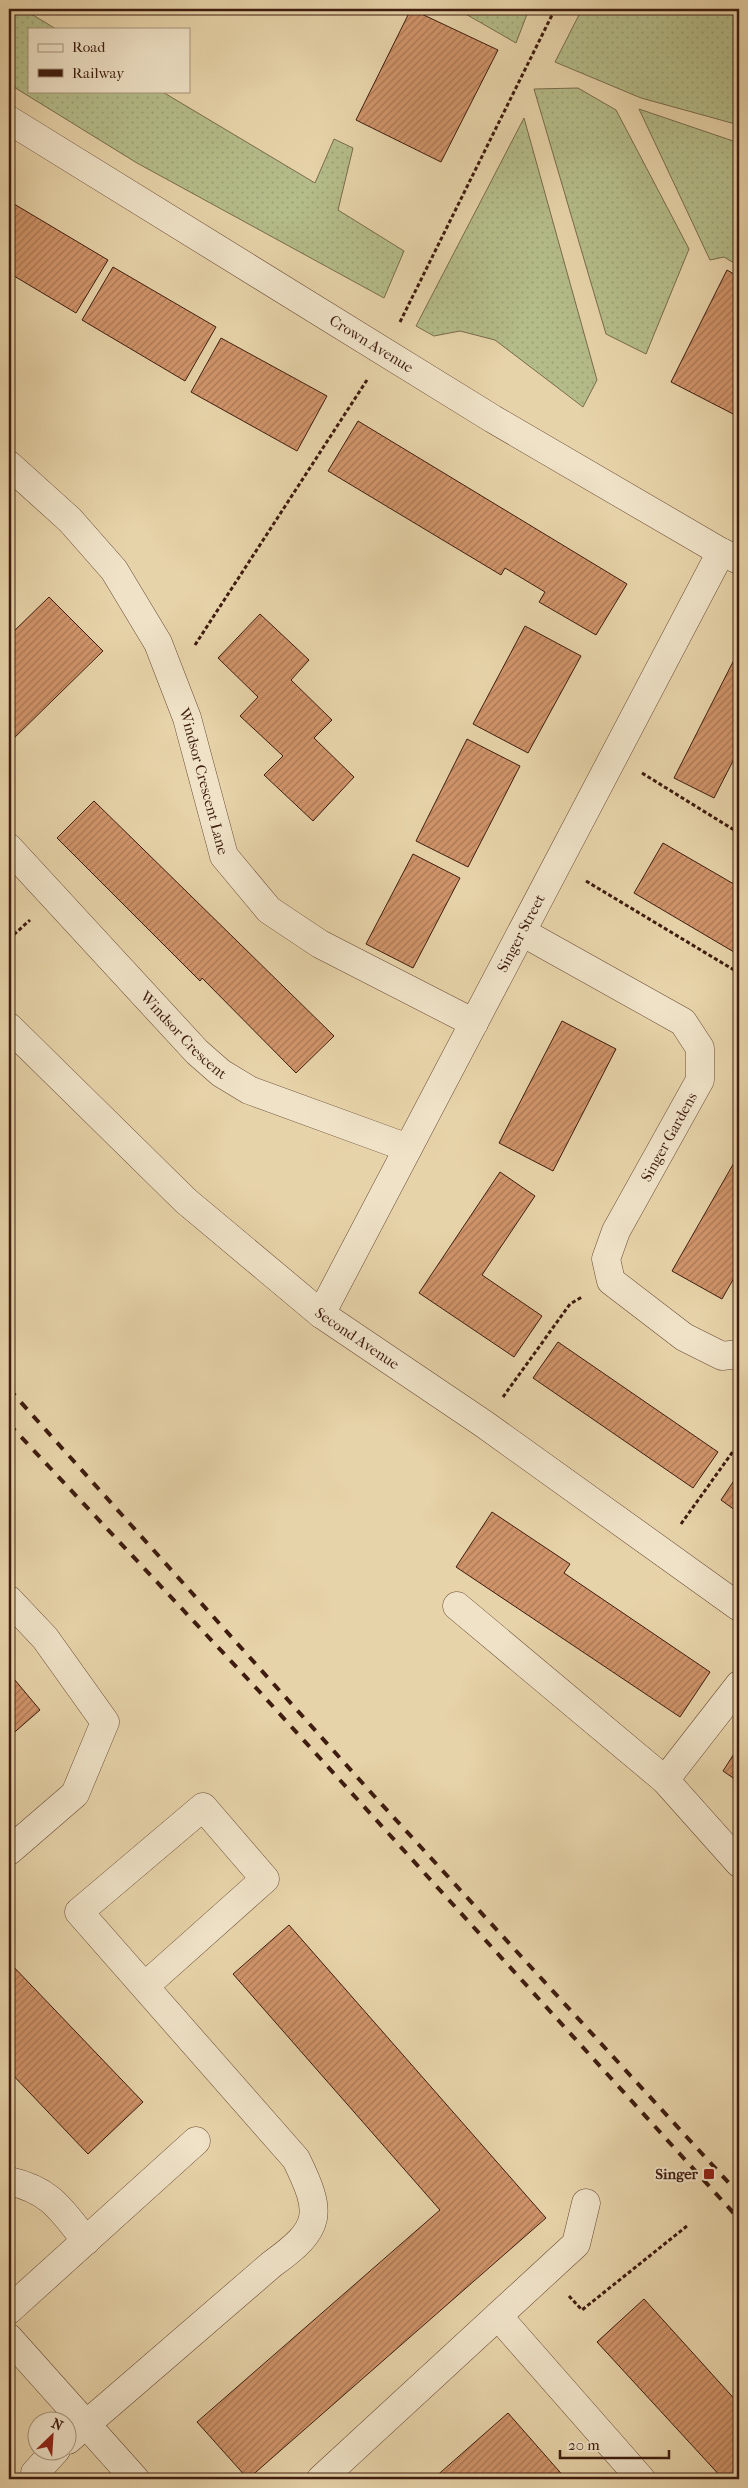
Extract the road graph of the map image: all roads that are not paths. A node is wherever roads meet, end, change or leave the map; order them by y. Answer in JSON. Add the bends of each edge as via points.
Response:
{"nodes":[{"id":1,"x":9,"y":120,"type":"edge"},
{"id":2,"x":9,"y":465,"type":"edge"},
{"id":3,"x":735,"y":558,"type":"edge"},
{"id":4,"x":9,"y":848,"type":"edge"},
{"id":5,"x":522,"y":932,"type":"junction"},
{"id":6,"x":474,"y":1023,"type":"junction"},
{"id":7,"x":9,"y":1027,"type":"edge"},
{"id":8,"x":408,"y":1148,"type":"junction"},
{"id":9,"x":321,"y":1314,"type":"junction"},
{"id":10,"x":739,"y":1354,"type":"edge"},
{"id":11,"x":9,"y":1600,"type":"edge"},
{"id":12,"x":456,"y":1606,"type":"dead end"},
{"id":13,"x":739,"y":1607,"type":"edge"},
{"id":14,"x":739,"y":1686,"type":"edge"},
{"id":15,"x":665,"y":1780,"type":"junction"},
{"id":16,"x":9,"y":1851,"type":"edge"},
{"id":17,"x":739,"y":1863,"type":"edge"},
{"id":18,"x":145,"y":1986,"type":"junction"},
{"id":19,"x":196,"y":2141,"type":"dead end"},
{"id":20,"x":9,"y":2181,"type":"edge"},
{"id":21,"x":586,"y":2203,"type":"dead end"},
{"id":22,"x":86,"y":2241,"type":"junction"},
{"id":23,"x":9,"y":2310,"type":"edge"},
{"id":24,"x":498,"y":2316,"type":"junction"},
{"id":25,"x":9,"y":2338,"type":"edge"},
{"id":26,"x":60,"y":2410,"type":"edge"},
{"id":27,"x":78,"y":2430,"type":"edge"},
{"id":28,"x":78,"y":2434,"type":"edge"},
{"id":29,"x":47,"y":2460,"type":"edge"},
{"id":30,"x":332,"y":2476,"type":"edge"},
{"id":31,"x":35,"y":2479,"type":"edge"},
{"id":32,"x":135,"y":2479,"type":"edge"},
{"id":33,"x":641,"y":2479,"type":"edge"}],
"edges":[{"from":1,"to":3,"type":"street","name":"Crown Avenue","via":[[492,420]]},
{"from":2,"to":6,"type":"street","name":"Windsor Crescent Lane","via":[[70,520],[114,570],[158,643],[187,718],[224,856],[269,910],[320,944]]},
{"from":3,"to":5,"type":"street","name":"Singer Street","via":[[614,756]]},
{"from":4,"to":8,"type":"street","name":"Windsor Crescent","via":[[197,1052],[221,1073],[249,1090]]},
{"from":5,"to":6,"type":"street","name":"Singer Street"},
{"from":5,"to":10,"type":"street","name":"Singer Gardens","via":[[683,1022],[700,1048],[700,1080],[616,1231],[606,1259],[612,1281],[684,1337],[722,1356]]},
{"from":6,"to":8,"type":"street","name":"Singer Street"},
{"from":7,"to":9,"type":"street","name":"Second Avenue","via":[[186,1201]]},
{"from":8,"to":9,"type":"street","name":"Singer Street"},
{"from":9,"to":13,"type":"street","name":"Second Avenue","via":[[484,1424]]},
{"from":11,"to":16,"type":"street","via":[[45,1638],[105,1722],[75,1794]]},
{"from":12,"to":15,"type":"street"},
{"from":14,"to":15,"type":"street"},
{"from":15,"to":17,"type":"street"},
{"from":18,"to":18,"type":"street","via":[[78,1912],[203,1807],[265,1879]]},
{"from":18,"to":27,"type":"street","via":[[296,2160],[310,2187],[315,2217],[300,2244],[272,2264]]},
{"from":19,"to":22,"type":"street"},
{"from":20,"to":22,"type":"street","via":[[51,2198]]},
{"from":21,"to":24,"type":"street","via":[[576,2244]]},
{"from":22,"to":23,"type":"street"},
{"from":24,"to":30,"type":"street"},
{"from":24,"to":33,"type":"street"},
{"from":25,"to":26,"type":"street"},
{"from":28,"to":32,"type":"street"},
{"from":29,"to":31,"type":"street","via":[[35,2473]]}]}
